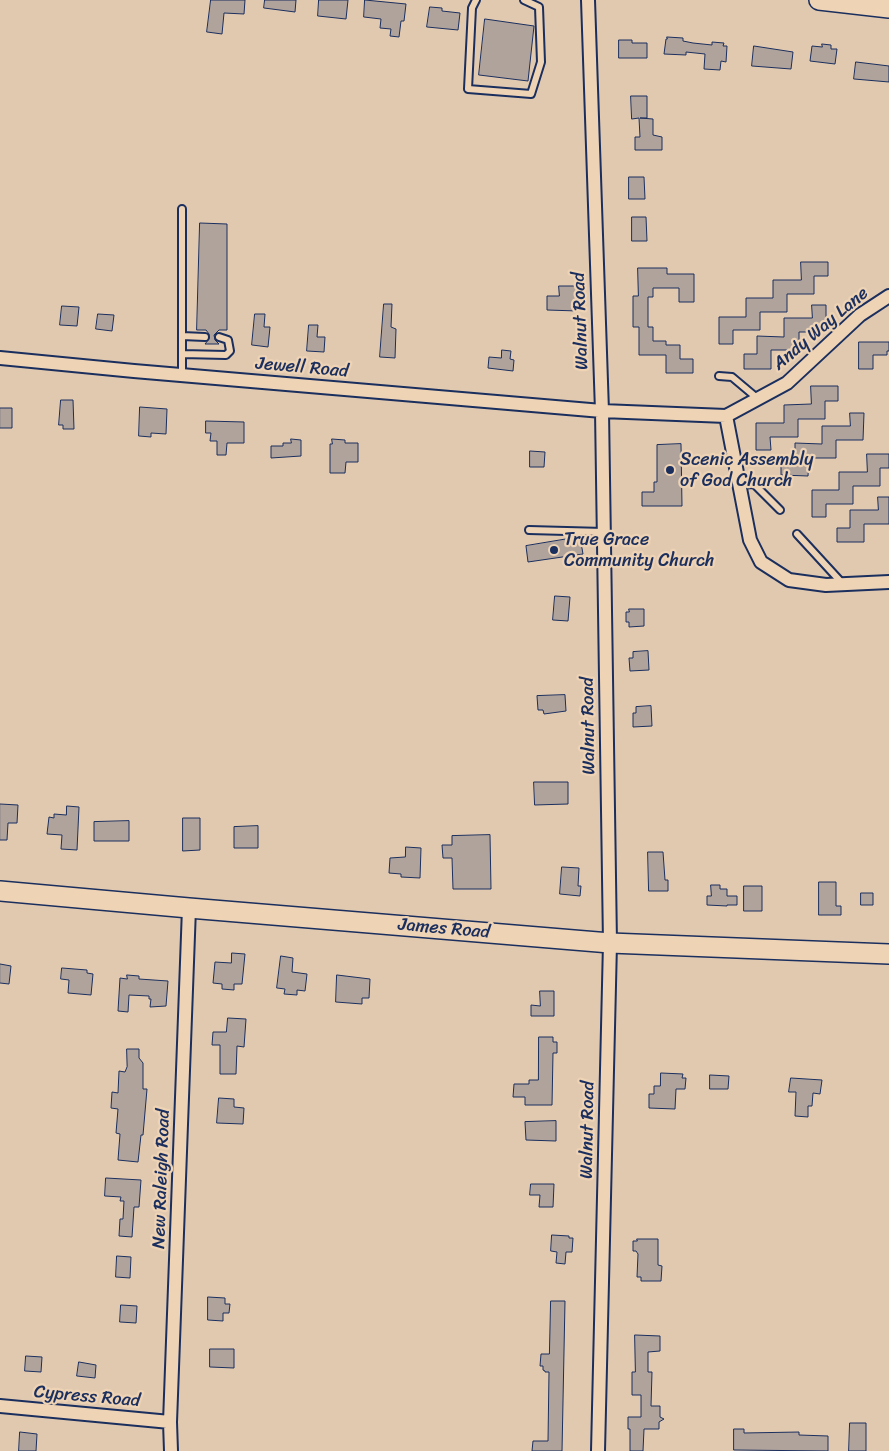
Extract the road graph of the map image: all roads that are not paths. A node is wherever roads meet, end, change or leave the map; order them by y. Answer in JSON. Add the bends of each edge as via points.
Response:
{"nodes":[{"id":1,"x":476,"y":0,"type":"edge"},
{"id":2,"x":524,"y":0,"type":"edge"},
{"id":3,"x":588,"y":0,"type":"edge"},
{"id":4,"x":819,"y":0,"type":"edge"},
{"id":5,"x":889,"y":8,"type":"edge"},
{"id":6,"x":182,"y":209,"type":"dead end"},
{"id":7,"x":889,"y":296,"type":"edge"},
{"id":8,"x":182,"y":336,"type":"junction"},
{"id":9,"x":205,"y":337,"type":"dead end"},
{"id":10,"x":219,"y":337,"type":"dead end"},
{"id":11,"x":182,"y":354,"type":"junction"},
{"id":12,"x":0,"y":358,"type":"edge"},
{"id":13,"x":182,"y":375,"type":"junction"},
{"id":14,"x":718,"y":376,"type":"dead end"},
{"id":15,"x":757,"y":398,"type":"junction"},
{"id":16,"x":602,"y":411,"type":"junction"},
{"id":17,"x":726,"y":416,"type":"junction"},
{"id":18,"x":739,"y":485,"type":"junction"},
{"id":19,"x":780,"y":510,"type":"dead end"},
{"id":20,"x":529,"y":530,"type":"dead end"},
{"id":21,"x":604,"y":532,"type":"junction"},
{"id":22,"x":797,"y":534,"type":"dead end"},
{"id":23,"x":889,"y":582,"type":"edge"},
{"id":24,"x":843,"y":584,"type":"junction"},
{"id":25,"x":0,"y":891,"type":"edge"},
{"id":26,"x":189,"y":908,"type":"junction"},
{"id":27,"x":610,"y":943,"type":"junction"},
{"id":28,"x":889,"y":954,"type":"edge"},
{"id":29,"x":0,"y":1406,"type":"edge"},
{"id":30,"x":170,"y":1422,"type":"junction"},
{"id":31,"x":172,"y":1451,"type":"edge"},
{"id":32,"x":598,"y":1451,"type":"edge"}],
"edges":[{"from":1,"to":2,"type":"lane","via":[[472,8],[468,90],[531,94],[541,62],[539,7]]},
{"from":3,"to":16,"type":"street","name":"Walnut Road"},
{"from":4,"to":5,"type":"main road"},
{"from":6,"to":8,"type":"lane"},
{"from":7,"to":15,"type":"street","name":"Andy Way Lane","via":[[860,315],[787,383]]},
{"from":8,"to":9,"type":"lane"},
{"from":8,"to":11,"type":"lane"},
{"from":10,"to":11,"type":"lane","via":[[228,340],[230,351],[226,355]]},
{"from":11,"to":13,"type":"lane"},
{"from":12,"to":13,"type":"street","name":"Jewell Road"},
{"from":13,"to":16,"type":"street","name":"Jewell Road"},
{"from":14,"to":15,"type":"lane","via":[[732,377]]},
{"from":15,"to":17,"type":"street","name":"Andy Way Lane"},
{"from":16,"to":17,"type":"street"},
{"from":16,"to":21,"type":"street","name":"Walnut Road"},
{"from":17,"to":18,"type":"street"},
{"from":18,"to":19,"type":"lane","via":[[754,484]]},
{"from":18,"to":24,"type":"street","via":[[750,540],[761,562],[789,580]]},
{"from":20,"to":21,"type":"lane"},
{"from":21,"to":27,"type":"street","name":"Walnut Road"},
{"from":22,"to":24,"type":"lane"},
{"from":23,"to":24,"type":"street"},
{"from":25,"to":26,"type":"main road","name":"James Road"},
{"from":26,"to":27,"type":"main road","name":"James Road"},
{"from":26,"to":30,"type":"street","name":"New Raleigh Road"},
{"from":27,"to":28,"type":"main road","name":"James Road"},
{"from":27,"to":32,"type":"street","name":"Walnut Road"},
{"from":29,"to":30,"type":"street","name":"Cypress Road"},
{"from":30,"to":31,"type":"street","name":"New Raleigh Road"}]}
